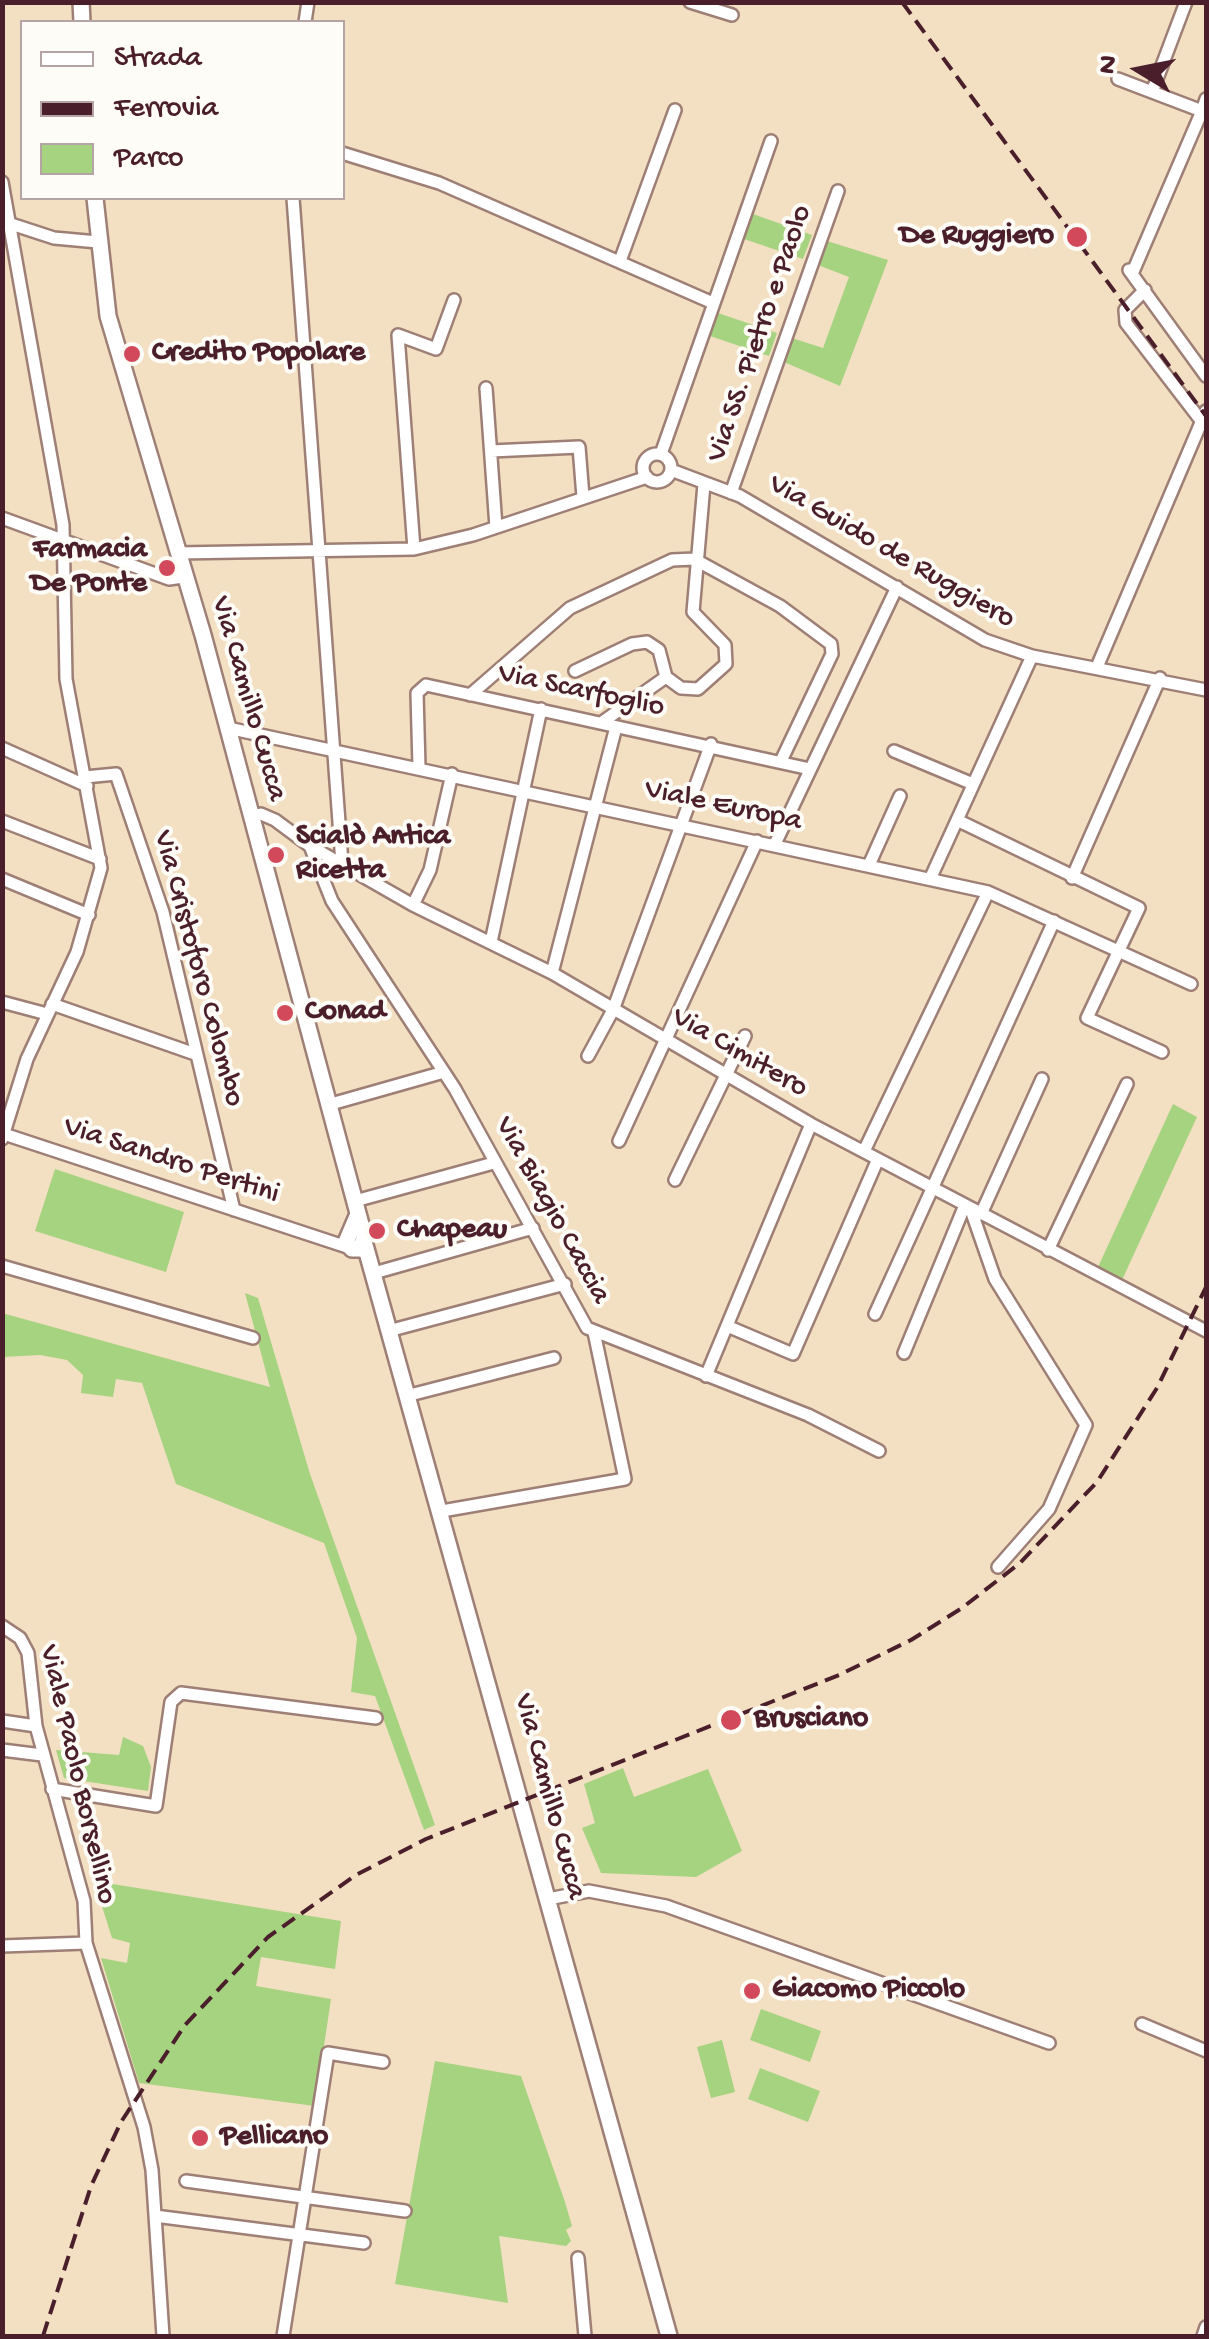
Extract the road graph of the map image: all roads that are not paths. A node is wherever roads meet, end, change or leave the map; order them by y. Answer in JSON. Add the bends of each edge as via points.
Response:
{"nodes":[{"id":1,"x":690,"y":2,"type":"edge"},
{"id":2,"x":1186,"y":2,"type":"edge"},
{"id":3,"x":732,"y":16,"type":"dead end"},
{"id":4,"x":1118,"y":79,"type":"dead end"},
{"id":5,"x":1152,"y":92,"type":"junction"},
{"id":6,"x":1205,"y":108,"type":"edge"},
{"id":7,"x":674,"y":110,"type":"dead end"},
{"id":8,"x":770,"y":141,"type":"dead end"},
{"id":9,"x":345,"y":154,"type":"edge"},
{"id":10,"x":2,"y":182,"type":"edge"},
{"id":11,"x":838,"y":191,"type":"dead end"},
{"id":12,"x":96,"y":200,"type":"edge"},
{"id":13,"x":293,"y":200,"type":"edge"},
{"id":14,"x":5,"y":222,"type":"edge"},
{"id":15,"x":98,"y":242,"type":"junction"},
{"id":16,"x":620,"y":261,"type":"junction"},
{"id":17,"x":1145,"y":290,"type":"junction"},
{"id":18,"x":454,"y":300,"type":"dead end"},
{"id":19,"x":713,"y":303,"type":"junction"},
{"id":20,"x":1206,"y":376,"type":"edge"},
{"id":21,"x":486,"y":388,"type":"dead end"},
{"id":22,"x":1204,"y":417,"type":"edge"},
{"id":23,"x":491,"y":451,"type":"junction"},
{"id":24,"x":662,"y":454,"type":"junction"},
{"id":25,"x":671,"y":470,"type":"junction"},
{"id":26,"x":647,"y":477,"type":"junction"},
{"id":27,"x":704,"y":484,"type":"junction"},
{"id":28,"x":731,"y":493,"type":"junction"},
{"id":29,"x":583,"y":497,"type":"junction"},
{"id":30,"x":2,"y":518,"type":"edge"},
{"id":31,"x":496,"y":527,"type":"junction"},
{"id":32,"x":63,"y":542,"type":"junction"},
{"id":33,"x":414,"y":548,"type":"junction"},
{"id":34,"x":178,"y":553,"type":"junction"},
{"id":35,"x":318,"y":553,"type":"junction"},
{"id":36,"x":694,"y":559,"type":"junction"},
{"id":37,"x":184,"y":576,"type":"junction"},
{"id":38,"x":897,"y":588,"type":"junction"},
{"id":39,"x":1032,"y":656,"type":"junction"},
{"id":40,"x":1097,"y":668,"type":"junction"},
{"id":41,"x":575,"y":671,"type":"dead end"},
{"id":42,"x":666,"y":677,"type":"junction"},
{"id":43,"x":1160,"y":678,"type":"junction"},
{"id":44,"x":1206,"y":690,"type":"edge"},
{"id":45,"x":470,"y":694,"type":"junction"},
{"id":46,"x":541,"y":709,"type":"junction"},
{"id":47,"x":601,"y":723,"type":"junction"},
{"id":48,"x":616,"y":726,"type":"junction"},
{"id":49,"x":228,"y":728,"type":"junction"},
{"id":50,"x":710,"y":744,"type":"junction"},
{"id":51,"x":2,"y":748,"type":"edge"},
{"id":52,"x":336,"y":751,"type":"junction"},
{"id":53,"x":894,"y":751,"type":"dead end"},
{"id":54,"x":781,"y":761,"type":"junction"},
{"id":55,"x":419,"y":766,"type":"junction"},
{"id":56,"x":810,"y":770,"type":"junction"},
{"id":57,"x":452,"y":774,"type":"junction"},
{"id":58,"x":86,"y":781,"type":"junction"},
{"id":59,"x":974,"y":784,"type":"junction"},
{"id":60,"x":524,"y":790,"type":"junction"},
{"id":61,"x":900,"y":796,"type":"dead end"},
{"id":62,"x":596,"y":805,"type":"junction"},
{"id":63,"x":252,"y":816,"type":"junction"},
{"id":64,"x":957,"y":820,"type":"junction"},
{"id":65,"x":2,"y":821,"type":"edge"},
{"id":66,"x":680,"y":824,"type":"junction"},
{"id":67,"x":757,"y":841,"type":"junction"},
{"id":68,"x":775,"y":844,"type":"junction"},
{"id":69,"x":310,"y":846,"type":"junction"},
{"id":70,"x":100,"y":859,"type":"junction"},
{"id":71,"x":342,"y":863,"type":"junction"},
{"id":72,"x":869,"y":865,"type":"junction"},
{"id":73,"x":931,"y":876,"type":"junction"},
{"id":74,"x":1072,"y":878,"type":"junction"},
{"id":75,"x":2,"y":879,"type":"edge"},
{"id":76,"x":988,"y":892,"type":"junction"},
{"id":77,"x":413,"y":905,"type":"junction"},
{"id":78,"x":89,"y":914,"type":"junction"},
{"id":79,"x":1054,"y":921,"type":"junction"},
{"id":80,"x":491,"y":942,"type":"junction"},
{"id":81,"x":1119,"y":951,"type":"junction"},
{"id":82,"x":552,"y":973,"type":"junction"},
{"id":83,"x":1191,"y":984,"type":"dead end"},
{"id":84,"x":2,"y":1002,"type":"edge"},
{"id":85,"x":50,"y":1009,"type":"junction"},
{"id":86,"x":613,"y":1010,"type":"junction"},
{"id":87,"x":745,"y":1036,"type":"dead end"},
{"id":88,"x":665,"y":1041,"type":"junction"},
{"id":89,"x":1162,"y":1052,"type":"dead end"},
{"id":90,"x":195,"y":1054,"type":"junction"},
{"id":91,"x":588,"y":1056,"type":"dead end"},
{"id":92,"x":444,"y":1072,"type":"junction"},
{"id":93,"x":726,"y":1074,"type":"junction"},
{"id":94,"x":1042,"y":1079,"type":"dead end"},
{"id":95,"x":1127,"y":1084,"type":"dead end"},
{"id":96,"x":331,"y":1104,"type":"junction"},
{"id":97,"x":811,"y":1124,"type":"junction"},
{"id":98,"x":3,"y":1136,"type":"edge"},
{"id":99,"x":619,"y":1141,"type":"dead end"},
{"id":100,"x":864,"y":1150,"type":"junction"},
{"id":101,"x":878,"y":1158,"type":"junction"},
{"id":102,"x":490,"y":1164,"type":"dead end"},
{"id":103,"x":675,"y":1180,"type":"dead end"},
{"id":104,"x":932,"y":1187,"type":"junction"},
{"id":105,"x":234,"y":1210,"type":"junction"},
{"id":106,"x":972,"y":1210,"type":"junction"},
{"id":107,"x":533,"y":1228,"type":"junction"},
{"id":108,"x":356,"y":1231,"type":"junction"},
{"id":109,"x":1048,"y":1250,"type":"junction"},
{"id":110,"x":2,"y":1266,"type":"edge"},
{"id":111,"x":374,"y":1273,"type":"junction"},
{"id":112,"x":565,"y":1284,"type":"junction"},
{"id":113,"x":875,"y":1314,"type":"dead end"},
{"id":114,"x":726,"y":1326,"type":"junction"},
{"id":115,"x":392,"y":1330,"type":"junction"},
{"id":116,"x":1206,"y":1331,"type":"edge"},
{"id":117,"x":594,"y":1332,"type":"junction"},
{"id":118,"x":253,"y":1338,"type":"dead end"},
{"id":119,"x":904,"y":1353,"type":"dead end"},
{"id":120,"x":554,"y":1358,"type":"dead end"},
{"id":121,"x":706,"y":1376,"type":"junction"},
{"id":122,"x":410,"y":1395,"type":"junction"},
{"id":123,"x":879,"y":1452,"type":"dead end"},
{"id":124,"x":442,"y":1511,"type":"junction"},
{"id":125,"x":998,"y":1567,"type":"dead end"},
{"id":126,"x":2,"y":1626,"type":"edge"},
{"id":127,"x":376,"y":1718,"type":"dead end"},
{"id":128,"x":2,"y":1721,"type":"edge"},
{"id":129,"x":36,"y":1726,"type":"junction"},
{"id":130,"x":2,"y":1750,"type":"edge"},
{"id":131,"x":42,"y":1756,"type":"junction"},
{"id":132,"x":52,"y":1789,"type":"junction"},
{"id":133,"x":548,"y":1899,"type":"junction"},
{"id":134,"x":86,"y":1943,"type":"junction"},
{"id":135,"x":2,"y":1946,"type":"edge"},
{"id":136,"x":1142,"y":2024,"type":"dead end"},
{"id":137,"x":1049,"y":2043,"type":"dead end"},
{"id":138,"x":1206,"y":2051,"type":"edge"},
{"id":139,"x":383,"y":2062,"type":"dead end"},
{"id":140,"x":186,"y":2181,"type":"dead end"},
{"id":141,"x":304,"y":2198,"type":"junction"},
{"id":142,"x":404,"y":2211,"type":"dead end"},
{"id":143,"x":155,"y":2216,"type":"junction"},
{"id":144,"x":298,"y":2235,"type":"junction"},
{"id":145,"x":364,"y":2243,"type":"dead end"},
{"id":146,"x":578,"y":2258,"type":"dead end"},
{"id":147,"x":1206,"y":2327,"type":"edge"},
{"id":148,"x":163,"y":2336,"type":"edge"},
{"id":149,"x":284,"y":2336,"type":"edge"},
{"id":150,"x":585,"y":2336,"type":"edge"},
{"id":151,"x":669,"y":2336,"type":"edge"},
{"id":152,"x":1202,"y":2336,"type":"edge"}],
"edges":[{"from":1,"to":3,"type":"street"},
{"from":2,"to":5,"type":"street"},
{"from":4,"to":5,"type":"street"},
{"from":5,"to":6,"type":"street"},
{"from":6,"to":17,"type":"street","via":[[1131,272]]},
{"from":7,"to":16,"type":"street"},
{"from":8,"to":19,"type":"street"},
{"from":9,"to":16,"type":"street","via":[[408,170]]},
{"from":10,"to":14,"type":"street"},
{"from":11,"to":28,"type":"street","name":"Via SS. Pietro e Paolo"},
{"from":12,"to":15,"type":"street","name":"Via Camillo Cucca"},
{"from":13,"to":35,"type":"street"},
{"from":14,"to":15,"type":"street","via":[[54,238]]},
{"from":14,"to":32,"type":"street","via":[[32,338]]},
{"from":15,"to":34,"type":"street","name":"Via Camillo Cucca","via":[[108,316]]},
{"from":16,"to":19,"type":"street"},
{"from":17,"to":20,"type":"street"},
{"from":17,"to":22,"type":"street","via":[[1125,310],[1126,323]]},
{"from":18,"to":33,"type":"street","via":[[436,349],[398,335]]},
{"from":19,"to":24,"type":"street"},
{"from":21,"to":23,"type":"street"},
{"from":22,"to":40,"type":"street"},
{"from":23,"to":29,"type":"street","via":[[579,447]]},
{"from":23,"to":31,"type":"street"},
{"from":24,"to":25,"type":"street"},
{"from":24,"to":26,"type":"street","via":[[645,460]]},
{"from":25,"to":26,"type":"street","via":[[659,482]]},
{"from":25,"to":27,"type":"street","name":"Via Guido de Ruggiero"},
{"from":26,"to":29,"type":"street"},
{"from":27,"to":28,"type":"street","name":"Via Guido de Ruggiero"},
{"from":27,"to":36,"type":"street"},
{"from":28,"to":38,"type":"street","name":"Via Guido de Ruggiero"},
{"from":29,"to":31,"type":"street"},
{"from":30,"to":32,"type":"street"},
{"from":31,"to":33,"type":"street"},
{"from":32,"to":37,"type":"street","via":[[169,579]]},
{"from":32,"to":58,"type":"street","via":[[66,679]]},
{"from":33,"to":35,"type":"street"},
{"from":34,"to":35,"type":"street"},
{"from":34,"to":37,"type":"street","name":"Via Camillo Cucca"},
{"from":35,"to":52,"type":"street"},
{"from":36,"to":42,"type":"street","via":[[693,612],[724,646],[726,664],[698,690]]},
{"from":36,"to":45,"type":"street","via":[[672,560],[570,608]]},
{"from":36,"to":54,"type":"street","via":[[780,606],[831,644]]},
{"from":37,"to":49,"type":"street","name":"Via Camillo Cucca"},
{"from":38,"to":39,"type":"street","name":"Via Guido de Ruggiero","via":[[985,640]]},
{"from":38,"to":56,"type":"street"},
{"from":39,"to":40,"type":"street","name":"Via Guido de Ruggiero"},
{"from":39,"to":59,"type":"street"},
{"from":40,"to":43,"type":"street","name":"Via Guido de Ruggiero"},
{"from":41,"to":42,"type":"street","via":[[647,642],[659,650]]},
{"from":42,"to":47,"type":"street"},
{"from":43,"to":44,"type":"street","name":"Via Guido de Ruggiero"},
{"from":43,"to":74,"type":"street"},
{"from":45,"to":46,"type":"street","name":"Via Scarfoglio"},
{"from":45,"to":55,"type":"street","name":"Via Scarfoglio","via":[[420,687]]},
{"from":46,"to":47,"type":"street","name":"Via Scarfoglio"},
{"from":46,"to":60,"type":"street"},
{"from":47,"to":48,"type":"street","name":"Via Scarfoglio"},
{"from":48,"to":50,"type":"street","name":"Via Scarfoglio"},
{"from":48,"to":62,"type":"street"},
{"from":49,"to":52,"type":"street","name":"Viale Europa"},
{"from":49,"to":63,"type":"street","name":"Via Camillo Cucca"},
{"from":50,"to":54,"type":"street","name":"Via Scarfoglio"},
{"from":50,"to":66,"type":"street"},
{"from":51,"to":58,"type":"street"},
{"from":52,"to":55,"type":"street","name":"Viale Europa"},
{"from":52,"to":71,"type":"street"},
{"from":53,"to":59,"type":"street"},
{"from":54,"to":56,"type":"street","name":"Via Scarfoglio"},
{"from":55,"to":57,"type":"street","name":"Viale Europa"},
{"from":56,"to":68,"type":"street"},
{"from":57,"to":60,"type":"street","name":"Viale Europa"},
{"from":57,"to":77,"type":"street","via":[[430,870]]},
{"from":58,"to":70,"type":"street"},
{"from":58,"to":90,"type":"street","name":"Via Cristoforo Colombo","via":[[116,774],[163,912]]},
{"from":59,"to":64,"type":"street"},
{"from":60,"to":62,"type":"street","name":"Viale Europa"},
{"from":60,"to":80,"type":"street"},
{"from":61,"to":72,"type":"street"},
{"from":62,"to":66,"type":"street","name":"Viale Europa"},
{"from":62,"to":82,"type":"street"},
{"from":63,"to":69,"type":"street","name":"Via Cimitero","via":[[274,820]]},
{"from":63,"to":96,"type":"street","name":"Via Camillo Cucca"},
{"from":64,"to":73,"type":"street"},
{"from":64,"to":74,"type":"street"},
{"from":65,"to":70,"type":"street"},
{"from":66,"to":67,"type":"street","name":"Viale Europa"},
{"from":66,"to":86,"type":"street"},
{"from":67,"to":68,"type":"street","name":"Viale Europa"},
{"from":67,"to":88,"type":"street"},
{"from":68,"to":72,"type":"street","name":"Viale Europa"},
{"from":69,"to":71,"type":"street","name":"Via Cimitero"},
{"from":69,"to":92,"type":"street","name":"Via Biagio Caccia","via":[[339,914]]},
{"from":70,"to":78,"type":"street"},
{"from":71,"to":77,"type":"street","name":"Via Cimitero"},
{"from":72,"to":73,"type":"street","name":"Viale Europa"},
{"from":73,"to":76,"type":"street","name":"Viale Europa"},
{"from":74,"to":81,"type":"street","via":[[1139,908]]},
{"from":75,"to":78,"type":"street"},
{"from":76,"to":79,"type":"street","name":"Viale Europa"},
{"from":76,"to":100,"type":"street"},
{"from":77,"to":80,"type":"street","name":"Via Cimitero"},
{"from":78,"to":85,"type":"street"},
{"from":79,"to":81,"type":"street","name":"Viale Europa"},
{"from":79,"to":104,"type":"street"},
{"from":80,"to":82,"type":"street","name":"Via Cimitero"},
{"from":81,"to":83,"type":"street","name":"Viale Europa"},
{"from":81,"to":89,"type":"street","via":[[1087,1018]]},
{"from":82,"to":86,"type":"street","name":"Via Cimitero"},
{"from":84,"to":85,"type":"street"},
{"from":85,"to":90,"type":"street"},
{"from":85,"to":98,"type":"street"},
{"from":86,"to":88,"type":"street","name":"Via Cimitero"},
{"from":86,"to":91,"type":"street"},
{"from":87,"to":93,"type":"street"},
{"from":88,"to":93,"type":"street","name":"Via Cimitero"},
{"from":88,"to":99,"type":"street"},
{"from":90,"to":105,"type":"street","name":"Via Cristoforo Colombo"},
{"from":92,"to":96,"type":"street"},
{"from":92,"to":107,"type":"street","name":"Via Biagio Caccia"},
{"from":93,"to":97,"type":"street","name":"Via Cimitero"},
{"from":93,"to":103,"type":"street"},
{"from":94,"to":106,"type":"street"},
{"from":95,"to":109,"type":"street"},
{"from":96,"to":108,"type":"street","name":"Via Camillo Cucca"},
{"from":97,"to":100,"type":"street","name":"Via Cimitero"},
{"from":97,"to":114,"type":"street"},
{"from":98,"to":105,"type":"street","name":"Via Sandro Pertini"},
{"from":100,"to":101,"type":"street","name":"Via Cimitero"},
{"from":101,"to":104,"type":"street","name":"Via Cimitero"},
{"from":101,"to":114,"type":"street","via":[[793,1354]]},
{"from":102,"to":108,"type":"street","name":"Via Sandro Pertini"},
{"from":104,"to":106,"type":"street","name":"Via Cimitero"},
{"from":104,"to":113,"type":"street"},
{"from":105,"to":108,"type":"street","name":"Via Sandro Pertini","via":[[323,1237]]},
{"from":106,"to":109,"type":"street","name":"Via Cimitero"},
{"from":106,"to":119,"type":"street"},
{"from":106,"to":125,"type":"street","via":[[995,1279],[1086,1425],[1049,1509]]},
{"from":107,"to":111,"type":"street"},
{"from":107,"to":112,"type":"street","name":"Via Biagio Caccia"},
{"from":108,"to":111,"type":"street","name":"Via Camillo Cucca"},
{"from":109,"to":116,"type":"street","name":"Via Cimitero"},
{"from":110,"to":118,"type":"street"},
{"from":111,"to":115,"type":"street","name":"Via Camillo Cucca"},
{"from":112,"to":115,"type":"street"},
{"from":112,"to":117,"type":"street","name":"Via Biagio Caccia"},
{"from":114,"to":121,"type":"street"},
{"from":115,"to":122,"type":"street","name":"Via Camillo Cucca"},
{"from":117,"to":121,"type":"street","name":"Via Biagio Caccia"},
{"from":117,"to":124,"type":"street","via":[[625,1479]]},
{"from":120,"to":122,"type":"street"},
{"from":121,"to":123,"type":"street","name":"Via Biagio Caccia","via":[[826,1423]]},
{"from":122,"to":124,"type":"street","name":"Via Camillo Cucca"},
{"from":124,"to":133,"type":"street","name":"Via Camillo Cucca"},
{"from":126,"to":129,"type":"street","name":"Viale Paolo Borsellino","via":[[20,1638],[28,1654]]},
{"from":127,"to":132,"type":"street","via":[[181,1694],[171,1702],[156,1806]]},
{"from":128,"to":129,"type":"street"},
{"from":129,"to":131,"type":"street","name":"Viale Paolo Borsellino"},
{"from":130,"to":131,"type":"street"},
{"from":131,"to":132,"type":"street","name":"Viale Paolo Borsellino"},
{"from":132,"to":134,"type":"street","name":"Viale Paolo Borsellino","via":[[84,1901]]},
{"from":133,"to":137,"type":"street","via":[[589,1891],[666,1906]]},
{"from":133,"to":151,"type":"street","name":"Via Camillo Cucca"},
{"from":134,"to":135,"type":"street"},
{"from":134,"to":143,"type":"street","name":"Viale Paolo Borsellino","via":[[144,2127]]},
{"from":136,"to":138,"type":"street"},
{"from":139,"to":141,"type":"street","via":[[328,2053]]},
{"from":140,"to":141,"type":"street"},
{"from":141,"to":142,"type":"street"},
{"from":141,"to":144,"type":"street"},
{"from":143,"to":144,"type":"street"},
{"from":143,"to":148,"type":"street","name":"Viale Paolo Borsellino"},
{"from":144,"to":145,"type":"street"},
{"from":144,"to":149,"type":"street"},
{"from":146,"to":150,"type":"street"},
{"from":147,"to":152,"type":"street"}]}
